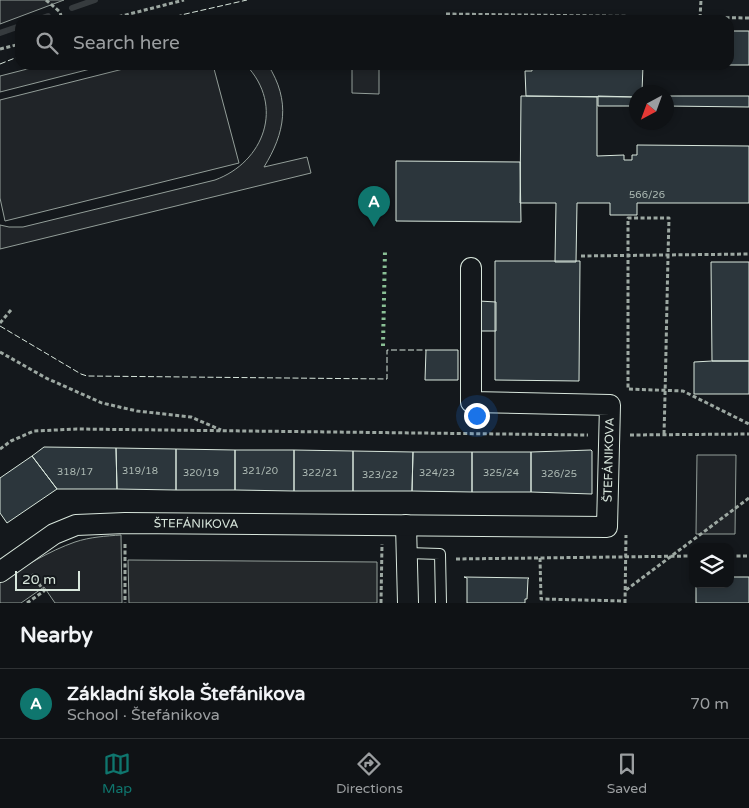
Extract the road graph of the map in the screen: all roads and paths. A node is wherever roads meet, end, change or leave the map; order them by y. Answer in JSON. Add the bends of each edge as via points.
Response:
{"nodes":[{"id":1,"x":46,"y":0,"type":"edge"},
{"id":2,"x":184,"y":0,"type":"edge"},
{"id":3,"x":701,"y":0,"type":"edge"},
{"id":4,"x":446,"y":14,"type":"dead end"},
{"id":5,"x":61,"y":15,"type":"edge"},
{"id":6,"x":126,"y":15,"type":"edge"},
{"id":7,"x":510,"y":15,"type":"edge"},
{"id":8,"x":700,"y":15,"type":"edge"},
{"id":9,"x":734,"y":18,"type":"edge"},
{"id":10,"x":749,"y":18,"type":"edge"},
{"id":11,"x":15,"y":45,"type":"edge"},
{"id":12,"x":0,"y":49,"type":"edge"},
{"id":13,"x":749,"y":254,"type":"edge"},
{"id":14,"x":668,"y":255,"type":"junction"},
{"id":15,"x":581,"y":256,"type":"dead end"},
{"id":16,"x":628,"y":256,"type":"junction"},
{"id":17,"x":471,"y":268,"type":"dead end"},
{"id":18,"x":11,"y":310,"type":"dead end"},
{"id":19,"x":0,"y":323,"type":"edge"},
{"id":20,"x":0,"y":352,"type":"edge"},
{"id":21,"x":618,"y":389,"type":"dead end"},
{"id":22,"x":628,"y":389,"type":"junction"},
{"id":23,"x":665,"y":390,"type":"junction"},
{"id":24,"x":628,"y":398,"type":"dead end"},
{"id":25,"x":749,"y":424,"type":"edge"},
{"id":26,"x":223,"y":430,"type":"junction"},
{"id":27,"x":664,"y":434,"type":"junction"},
{"id":28,"x":749,"y":434,"type":"edge"},
{"id":29,"x":610,"y":435,"type":"junction"},
{"id":30,"x":628,"y":444,"type":"dead end"},
{"id":31,"x":0,"y":449,"type":"edge"},
{"id":32,"x":749,"y":498,"type":"edge"},
{"id":33,"x":125,"y":522,"type":"junction"},
{"id":34,"x":382,"y":524,"type":"junction"},
{"id":35,"x":406,"y":525,"type":"junction"},
{"id":36,"x":626,"y":530,"type":"dead end"},
{"id":37,"x":407,"y":553,"type":"junction"},
{"id":38,"x":671,"y":556,"type":"junction"},
{"id":39,"x":689,"y":556,"type":"edge"},
{"id":40,"x":734,"y":556,"type":"edge"},
{"id":41,"x":749,"y":556,"type":"edge"},
{"id":42,"x":626,"y":557,"type":"junction"},
{"id":43,"x":540,"y":558,"type":"junction"},
{"id":44,"x":440,"y":559,"type":"junction"},
{"id":45,"x":0,"y":572,"type":"edge"},
{"id":46,"x":626,"y":590,"type":"junction"},
{"id":47,"x":44,"y":591,"type":"dead end"},
{"id":48,"x":557,"y":601,"type":"edge"},
{"id":49,"x":625,"y":602,"type":"edge"},
{"id":50,"x":27,"y":603,"type":"edge"},
{"id":51,"x":125,"y":603,"type":"edge"},
{"id":52,"x":381,"y":603,"type":"edge"},
{"id":53,"x":408,"y":603,"type":"edge"},
{"id":54,"x":441,"y":603,"type":"edge"}],
"edges":[{"from":1,"to":5,"type":"path"},
{"from":2,"to":6,"type":"path"},
{"from":3,"to":8,"type":"path"},
{"from":4,"to":7,"type":"path"},
{"from":9,"to":10,"type":"path"},
{"from":11,"to":12,"type":"path"},
{"from":13,"to":14,"type":"path"},
{"from":14,"to":16,"type":"path"},
{"from":14,"to":16,"type":"path","via":[[668,218],[628,218]]},
{"from":14,"to":23,"type":"path"},
{"from":15,"to":16,"type":"path"},
{"from":16,"to":22,"type":"path"},
{"from":17,"to":29,"type":"street","name":"ŠTEFÁNIKOVA","via":[[471,402],[610,405]]},
{"from":18,"to":19,"type":"path"},
{"from":20,"to":26,"type":"path","via":[[46,378],[102,403],[136,411],[192,417]]},
{"from":21,"to":22,"type":"path"},
{"from":22,"to":23,"type":"path"},
{"from":22,"to":24,"type":"path"},
{"from":23,"to":25,"type":"path","via":[[683,390]]},
{"from":23,"to":27,"type":"path"},
{"from":26,"to":29,"type":"path"},
{"from":26,"to":31,"type":"path","via":[[77,428],[34,431]]},
{"from":27,"to":28,"type":"path"},
{"from":27,"to":30,"type":"path","via":[[628,435]]},
{"from":29,"to":35,"type":"street","name":"ŠTEFÁNIKOVA","via":[[607,527]]},
{"from":32,"to":38,"type":"path"},
{"from":33,"to":34,"type":"street","name":"ŠTEFÁNIKOVA"},
{"from":33,"to":45,"type":"street","name":"ŠTEFÁNIKOVA","via":[[76,525],[54,534]]},
{"from":33,"to":51,"type":"path"},
{"from":34,"to":35,"type":"street","name":"ŠTEFÁNIKOVA"},
{"from":34,"to":52,"type":"path"},
{"from":35,"to":37,"type":"street"},
{"from":36,"to":42,"type":"path"},
{"from":37,"to":44,"type":"lane","via":[[440,554]]},
{"from":37,"to":53,"type":"street"},
{"from":38,"to":39,"type":"path"},
{"from":38,"to":42,"type":"path"},
{"from":38,"to":46,"type":"path"},
{"from":40,"to":41,"type":"path"},
{"from":42,"to":43,"type":"path"},
{"from":42,"to":46,"type":"path"},
{"from":43,"to":44,"type":"path"},
{"from":43,"to":48,"type":"path","via":[[541,599]]},
{"from":44,"to":54,"type":"lane"},
{"from":46,"to":49,"type":"path"},
{"from":47,"to":50,"type":"path"},
{"from":48,"to":49,"type":"path"}]}
